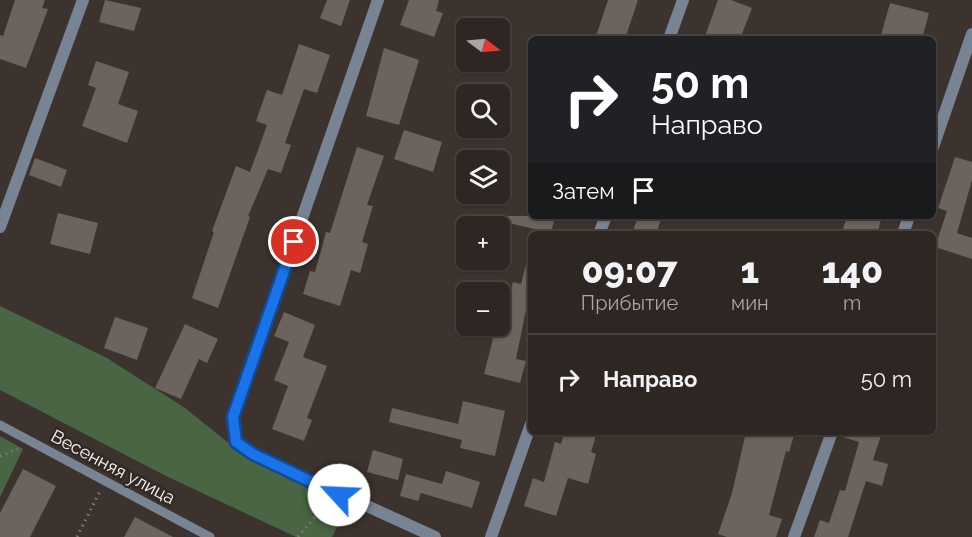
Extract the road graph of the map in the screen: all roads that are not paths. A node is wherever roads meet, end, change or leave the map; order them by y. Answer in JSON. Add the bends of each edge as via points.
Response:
{"nodes":[{"id":1,"x":83,"y":0,"type":"edge"},
{"id":2,"x":378,"y":0,"type":"edge"},
{"id":3,"x":683,"y":0,"type":"edge"},
{"id":4,"x":972,"y":34,"type":"edge"},
{"id":5,"x":670,"y":36,"type":"edge"},
{"id":6,"x":936,"y":138,"type":"edge"},
{"id":7,"x":0,"y":227,"type":"edge"},
{"id":8,"x":0,"y":425,"type":"edge"},
{"id":9,"x":528,"y":432,"type":"edge"},
{"id":10,"x":831,"y":435,"type":"edge"},
{"id":11,"x":210,"y":537,"type":"edge"},
{"id":12,"x":435,"y":537,"type":"edge"},
{"id":13,"x":490,"y":537,"type":"edge"},
{"id":14,"x":794,"y":537,"type":"edge"}],
"edges":[{"from":1,"to":7,"type":"street"},
{"from":2,"to":12,"type":"street","via":[[233,417],[236,442],[253,454]]},
{"from":3,"to":5,"type":"street"},
{"from":4,"to":6,"type":"street"},
{"from":8,"to":11,"type":"lane","name":"Весенняя улица"},
{"from":9,"to":13,"type":"street"},
{"from":10,"to":14,"type":"street"}]}
